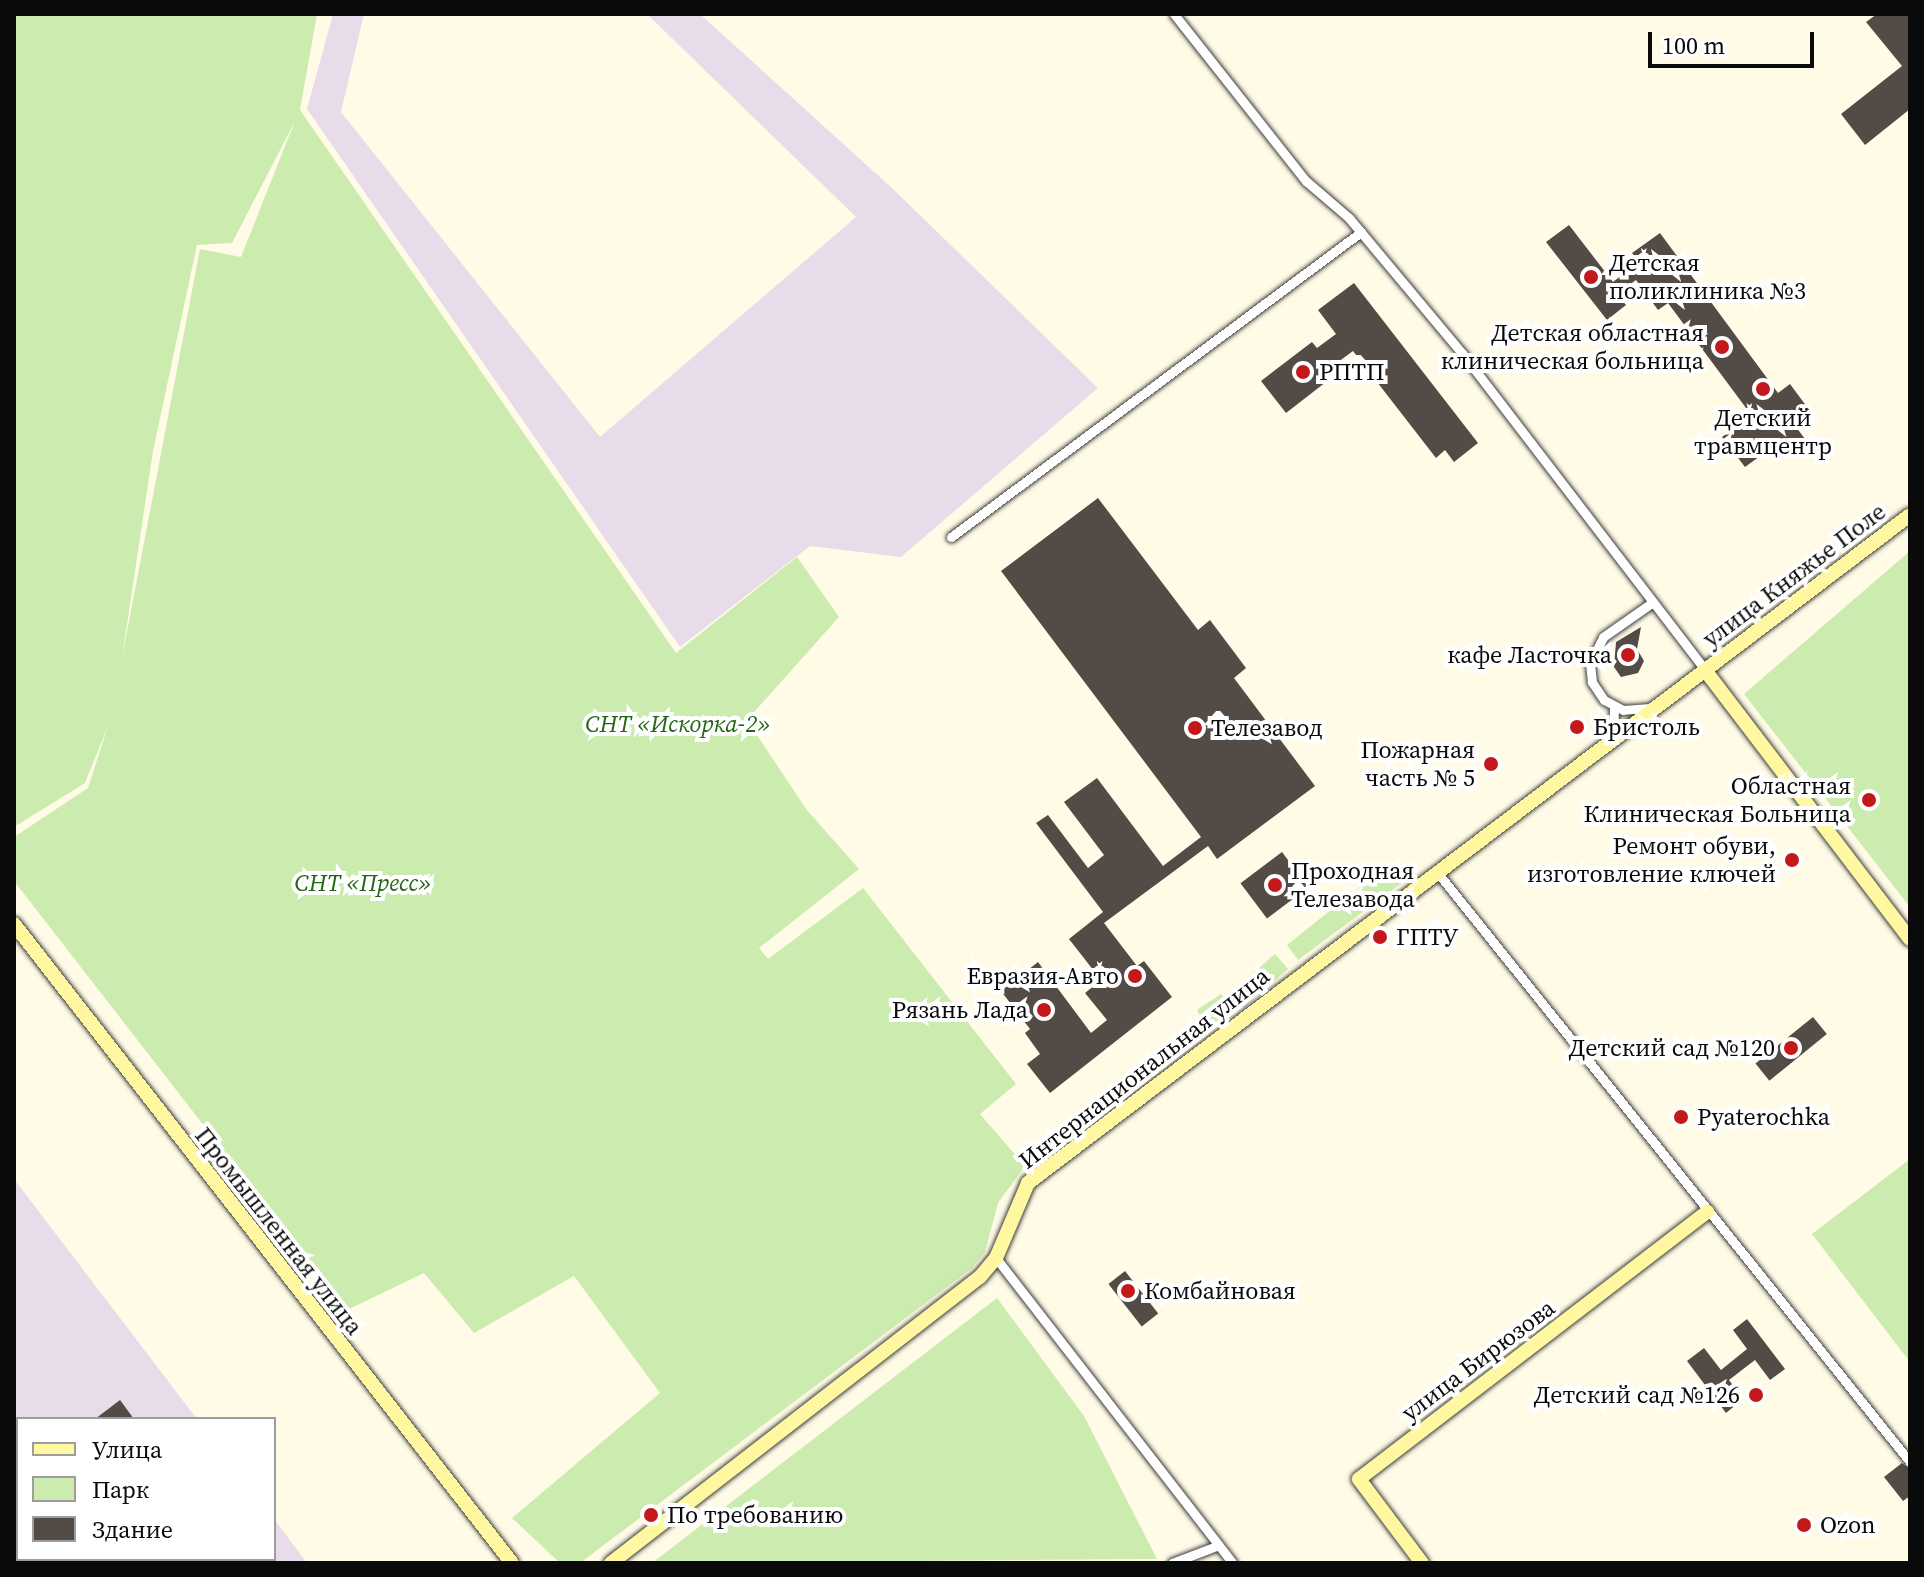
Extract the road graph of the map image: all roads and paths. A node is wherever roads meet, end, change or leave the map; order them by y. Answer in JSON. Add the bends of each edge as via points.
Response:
{"nodes":[{"id":1,"x":1174,"y":14,"type":"edge"},
{"id":2,"x":1361,"y":232,"type":"junction"},
{"id":3,"x":1910,"y":515,"type":"edge"},
{"id":4,"x":951,"y":537,"type":"dead end"},
{"id":5,"x":1653,"y":602,"type":"junction"},
{"id":6,"x":1705,"y":670,"type":"junction"},
{"id":7,"x":1614,"y":706,"type":"junction"},
{"id":8,"x":1654,"y":708,"type":"junction"},
{"id":9,"x":1613,"y":739,"type":"junction"},
{"id":10,"x":1437,"y":872,"type":"junction"},
{"id":11,"x":14,"y":924,"type":"edge"},
{"id":12,"x":1910,"y":939,"type":"edge"},
{"id":13,"x":1707,"y":1212,"type":"junction"},
{"id":14,"x":996,"y":1258,"type":"junction"},
{"id":15,"x":1910,"y":1462,"type":"edge"},
{"id":16,"x":1219,"y":1545,"type":"junction"},
{"id":17,"x":512,"y":1563,"type":"edge"},
{"id":18,"x":611,"y":1563,"type":"edge"},
{"id":19,"x":1172,"y":1563,"type":"edge"},
{"id":20,"x":1233,"y":1563,"type":"edge"},
{"id":21,"x":1422,"y":1563,"type":"edge"}],
"edges":[{"from":1,"to":2,"type":"street","via":[[1306,181]]},
{"from":2,"to":4,"type":"street"},
{"from":2,"to":5,"type":"street"},
{"from":3,"to":6,"type":"street","name":"улица Княжье Поле"},
{"from":5,"to":6,"type":"street"},
{"from":5,"to":7,"type":"street","via":[[1603,637],[1592,653],[1592,682]]},
{"from":6,"to":8,"type":"street","name":"Интернациональная улица"},
{"from":6,"to":12,"type":"street"},
{"from":7,"to":8,"type":"street"},
{"from":7,"to":9,"type":"street"},
{"from":8,"to":9,"type":"street","name":"Интернациональная улица"},
{"from":9,"to":10,"type":"street","name":"Интернациональная улица"},
{"from":10,"to":13,"type":"street"},
{"from":10,"to":14,"type":"street","name":"Интернациональная улица","via":[[1028,1183]]},
{"from":11,"to":17,"type":"street","name":"Промышленная улица"},
{"from":13,"to":15,"type":"street"},
{"from":13,"to":21,"type":"street","name":"улица Бирюзова","via":[[1359,1479]]},
{"from":14,"to":16,"type":"street"},
{"from":14,"to":18,"type":"street","name":"Интернациональная улица","via":[[980,1277]]},
{"from":16,"to":19,"type":"street"},
{"from":16,"to":20,"type":"street"}]}
